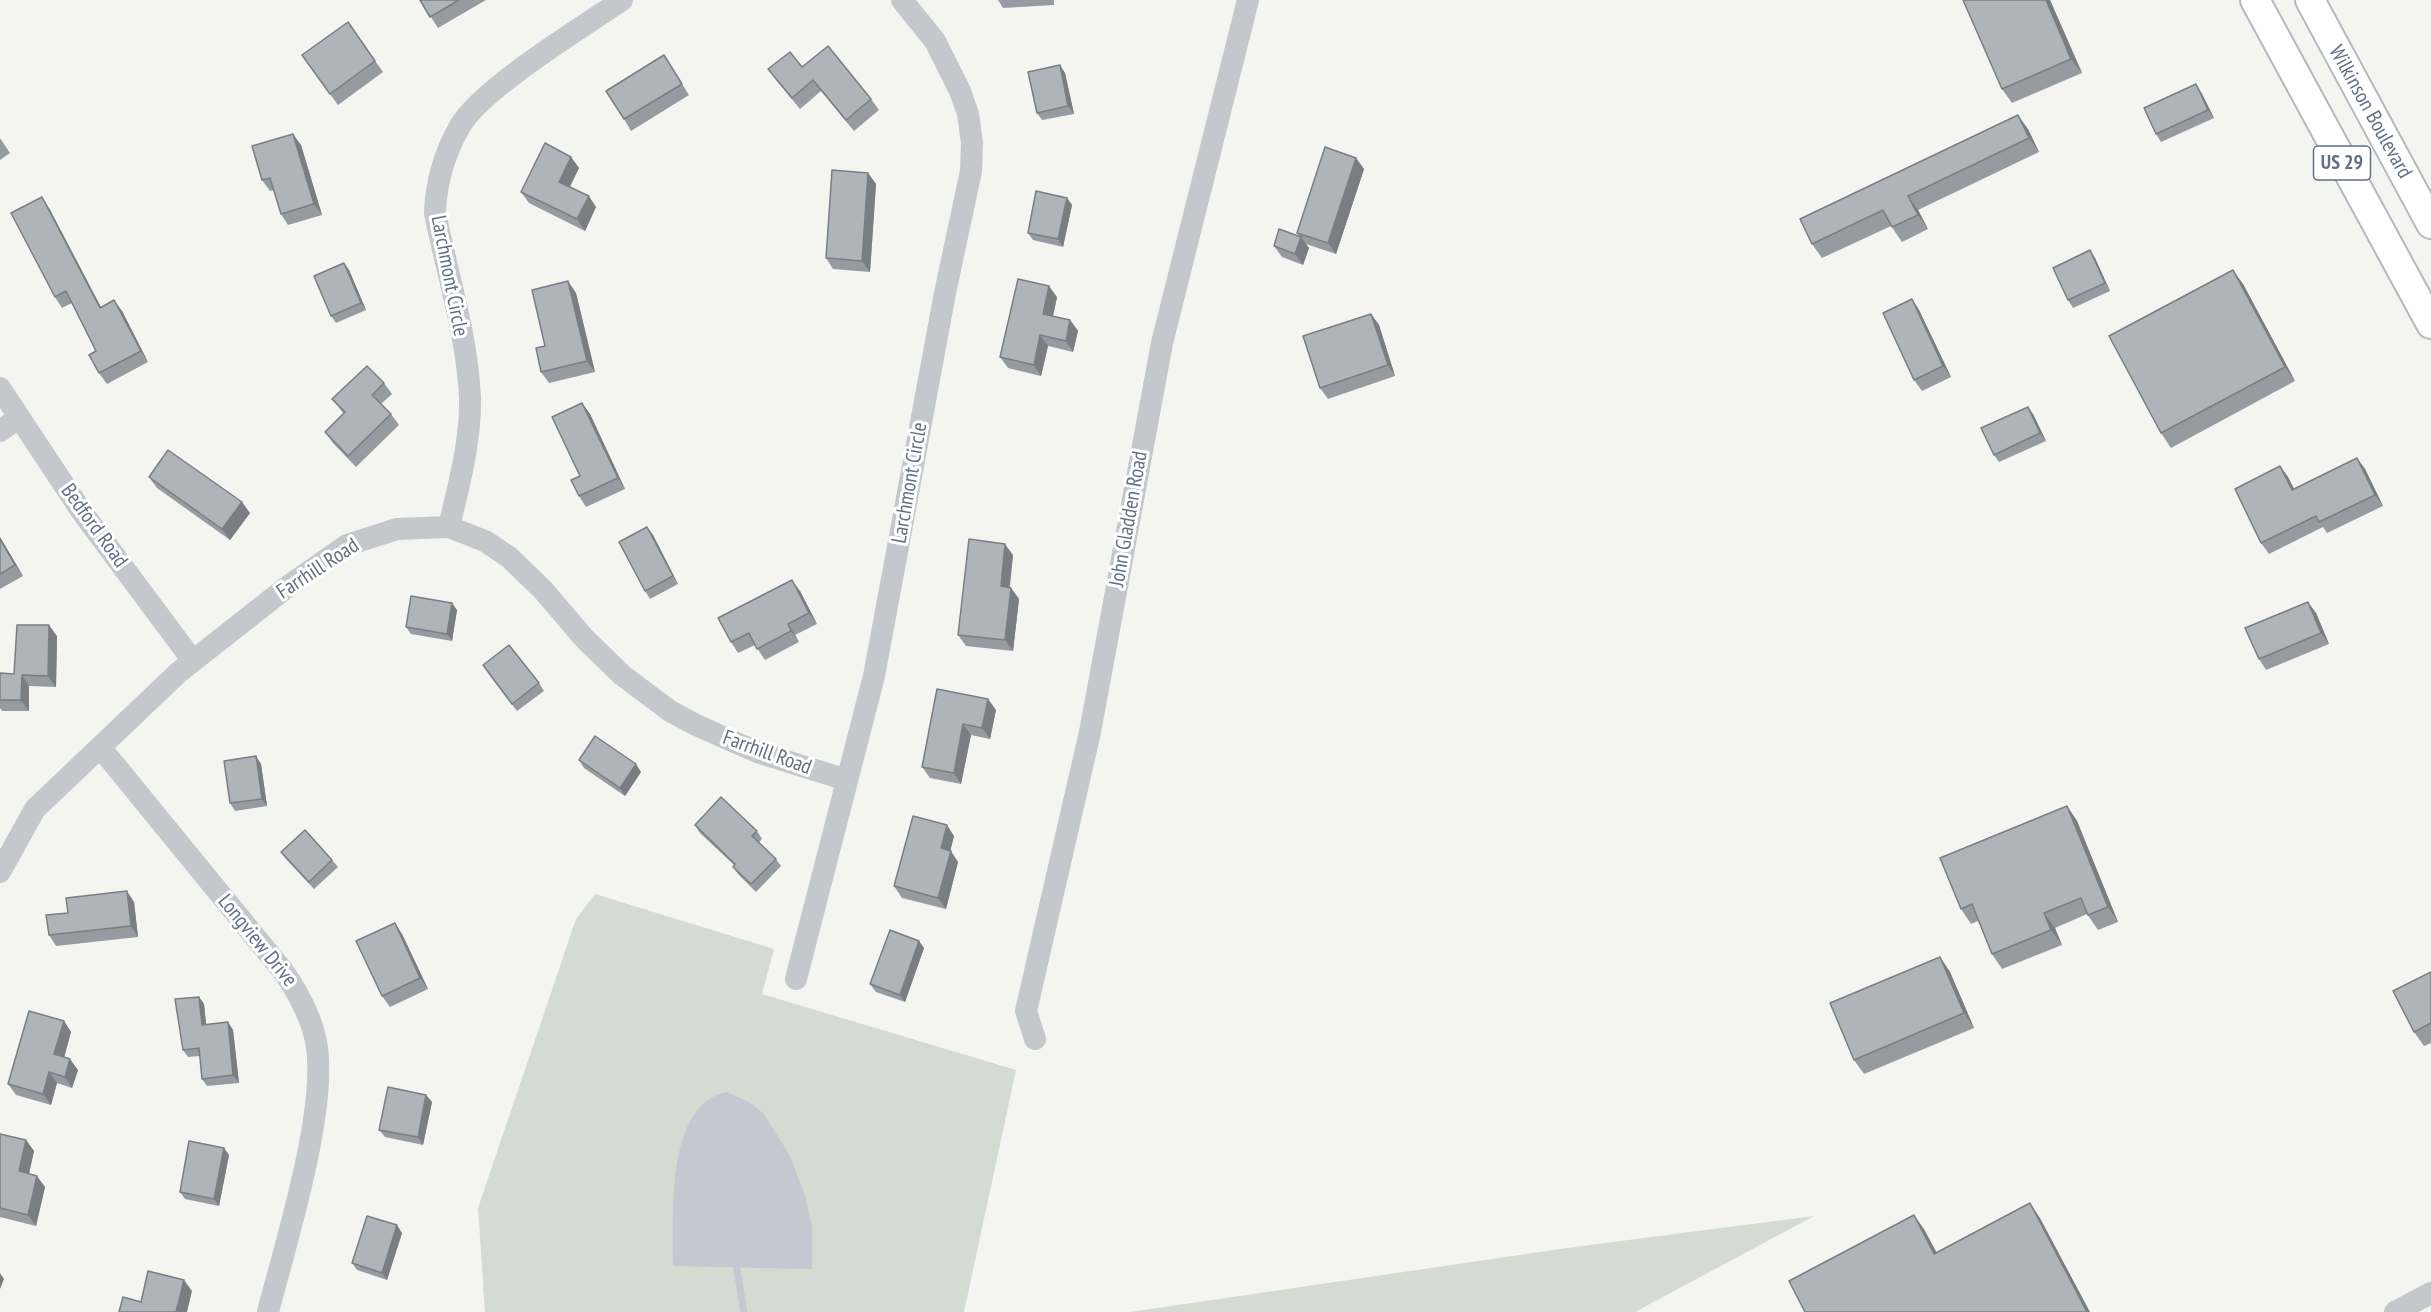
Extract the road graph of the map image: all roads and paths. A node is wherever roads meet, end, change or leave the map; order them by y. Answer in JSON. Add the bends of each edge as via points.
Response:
{"nodes":[{"id":1,"x":622,"y":0,"type":"edge"},
{"id":2,"x":902,"y":0,"type":"edge"},
{"id":3,"x":1248,"y":0,"type":"edge"},
{"id":4,"x":2254,"y":0,"type":"edge"},
{"id":5,"x":2310,"y":0,"type":"edge"},
{"id":6,"x":2427,"y":216,"type":"edge"},
{"id":7,"x":2431,"y":324,"type":"edge"},
{"id":8,"x":0,"y":388,"type":"edge"},
{"id":9,"x":9,"y":424,"type":"edge"},
{"id":10,"x":449,"y":527,"type":"junction"},
{"id":11,"x":193,"y":661,"type":"junction"},
{"id":12,"x":100,"y":747,"type":"junction"},
{"id":13,"x":847,"y":780,"type":"junction"},
{"id":14,"x":0,"y":872,"type":"edge"},
{"id":15,"x":796,"y":979,"type":"dead end"},
{"id":16,"x":1035,"y":1039,"type":"dead end"},
{"id":17,"x":2431,"y":1293,"type":"edge"},
{"id":18,"x":268,"y":1312,"type":"edge"},
{"id":19,"x":2396,"y":1312,"type":"edge"}],
"edges":[{"from":1,"to":10,"type":"street","name":"Larchmont Circle","via":[[486,97],[461,124],[442,164],[435,190],[435,213],[470,396],[464,462]]},
{"from":2,"to":13,"type":"street","name":"Larchmont Circle","via":[[935,41],[960,91],[972,142],[971,171],[874,676]]},
{"from":3,"to":16,"type":"street","name":"John Gladden Road","via":[[1158,364],[1085,752],[1026,1011]]},
{"from":4,"to":7,"type":"main road","number":"US 29"},
{"from":5,"to":6,"type":"main road","name":"Wilkinson Boulevard","number":"US 29"},
{"from":8,"to":9,"type":"street","name":"Bedford Road"},
{"from":9,"to":11,"type":"street","name":"Bedford Road","via":[[82,512]]},
{"from":10,"to":11,"type":"street","name":"Farrhill Road","via":[[397,529],[347,545]]},
{"from":10,"to":13,"type":"street","name":"Farrhill Road","via":[[485,541],[509,557],[622,675],[670,711],[757,752]]},
{"from":11,"to":12,"type":"street","name":"Farrhill Road"},
{"from":12,"to":14,"type":"street","name":"Farrhill Road","via":[[35,809]]},
{"from":12,"to":18,"type":"street","name":"Longview Drive","via":[[283,970],[299,994],[315,1038],[316,1094],[308,1149]]},
{"from":13,"to":15,"type":"street","name":"Larchmont Circle"},
{"from":17,"to":19,"type":"street"}]}
